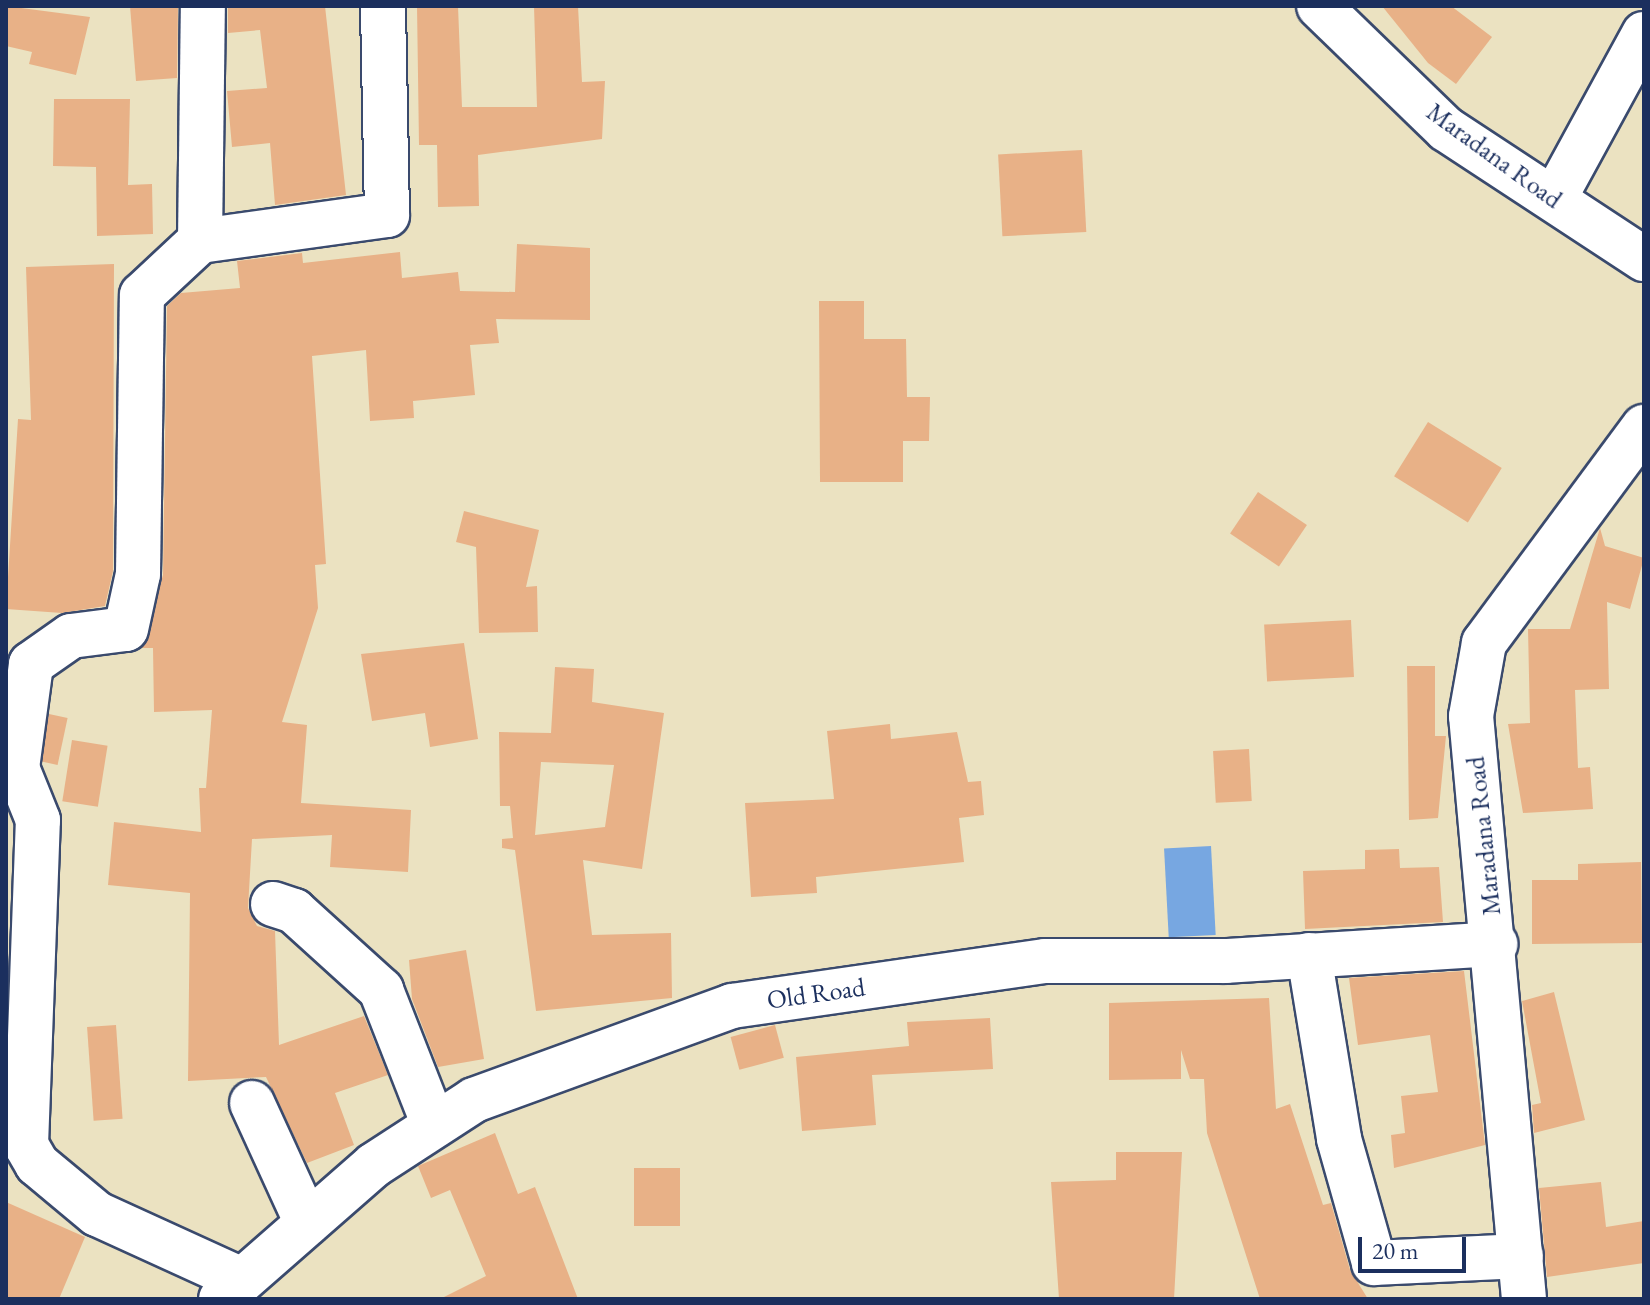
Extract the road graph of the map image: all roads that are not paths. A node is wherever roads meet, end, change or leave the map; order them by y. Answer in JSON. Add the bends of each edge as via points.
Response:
{"nodes":[{"id":1,"x":203,"y":6,"type":"edge"},
{"id":2,"x":383,"y":6,"type":"edge"},
{"id":3,"x":1319,"y":6,"type":"edge"},
{"id":4,"x":1644,"y":34,"type":"edge"},
{"id":5,"x":1554,"y":199,"type":"junction"},
{"id":6,"x":200,"y":241,"type":"junction"},
{"id":7,"x":1644,"y":259,"type":"edge"},
{"id":8,"x":1644,"y":427,"type":"edge"},
{"id":9,"x":273,"y":904,"type":"dead end"},
{"id":10,"x":1495,"y":944,"type":"junction"},
{"id":11,"x":1309,"y":955,"type":"junction"},
{"id":12,"x":252,"y":1103,"type":"dead end"},
{"id":13,"x":434,"y":1125,"type":"junction"},
{"id":14,"x":307,"y":1223,"type":"junction"},
{"id":15,"x":1521,"y":1256,"type":"junction"},
{"id":16,"x":231,"y":1289,"type":"edge"},
{"id":17,"x":1524,"y":1299,"type":"edge"}],
"edges":[{"from":1,"to":6,"type":"street"},
{"from":2,"to":6,"type":"street","via":[[387,215]]},
{"from":3,"to":5,"type":"street","name":"Maradana Road","via":[[1446,129]]},
{"from":4,"to":5,"type":"street"},
{"from":5,"to":7,"type":"street","name":"Maradana Road"},
{"from":6,"to":16,"type":"street","via":[[142,295],[138,574],[126,629],[71,636],[31,664],[17,768],[38,820],[26,1145],[37,1164],[97,1214]]},
{"from":8,"to":10,"type":"street","name":"Maradana Road","via":[[1484,643],[1471,716]]},
{"from":9,"to":13,"type":"street","via":[[294,911],[381,990]]},
{"from":10,"to":11,"type":"street","name":"Old Road"},
{"from":10,"to":15,"type":"street","name":"Maradana Road"},
{"from":11,"to":13,"type":"street","name":"Old Road","via":[[1045,961],[732,1006],[474,1100]]},
{"from":11,"to":15,"type":"street","via":[[1339,1139],[1374,1263]]},
{"from":12,"to":14,"type":"street"},
{"from":13,"to":14,"type":"street","name":"Old Road"},
{"from":14,"to":16,"type":"street","name":"Old Road"},
{"from":15,"to":17,"type":"street","name":"Maradana Road"}]}
